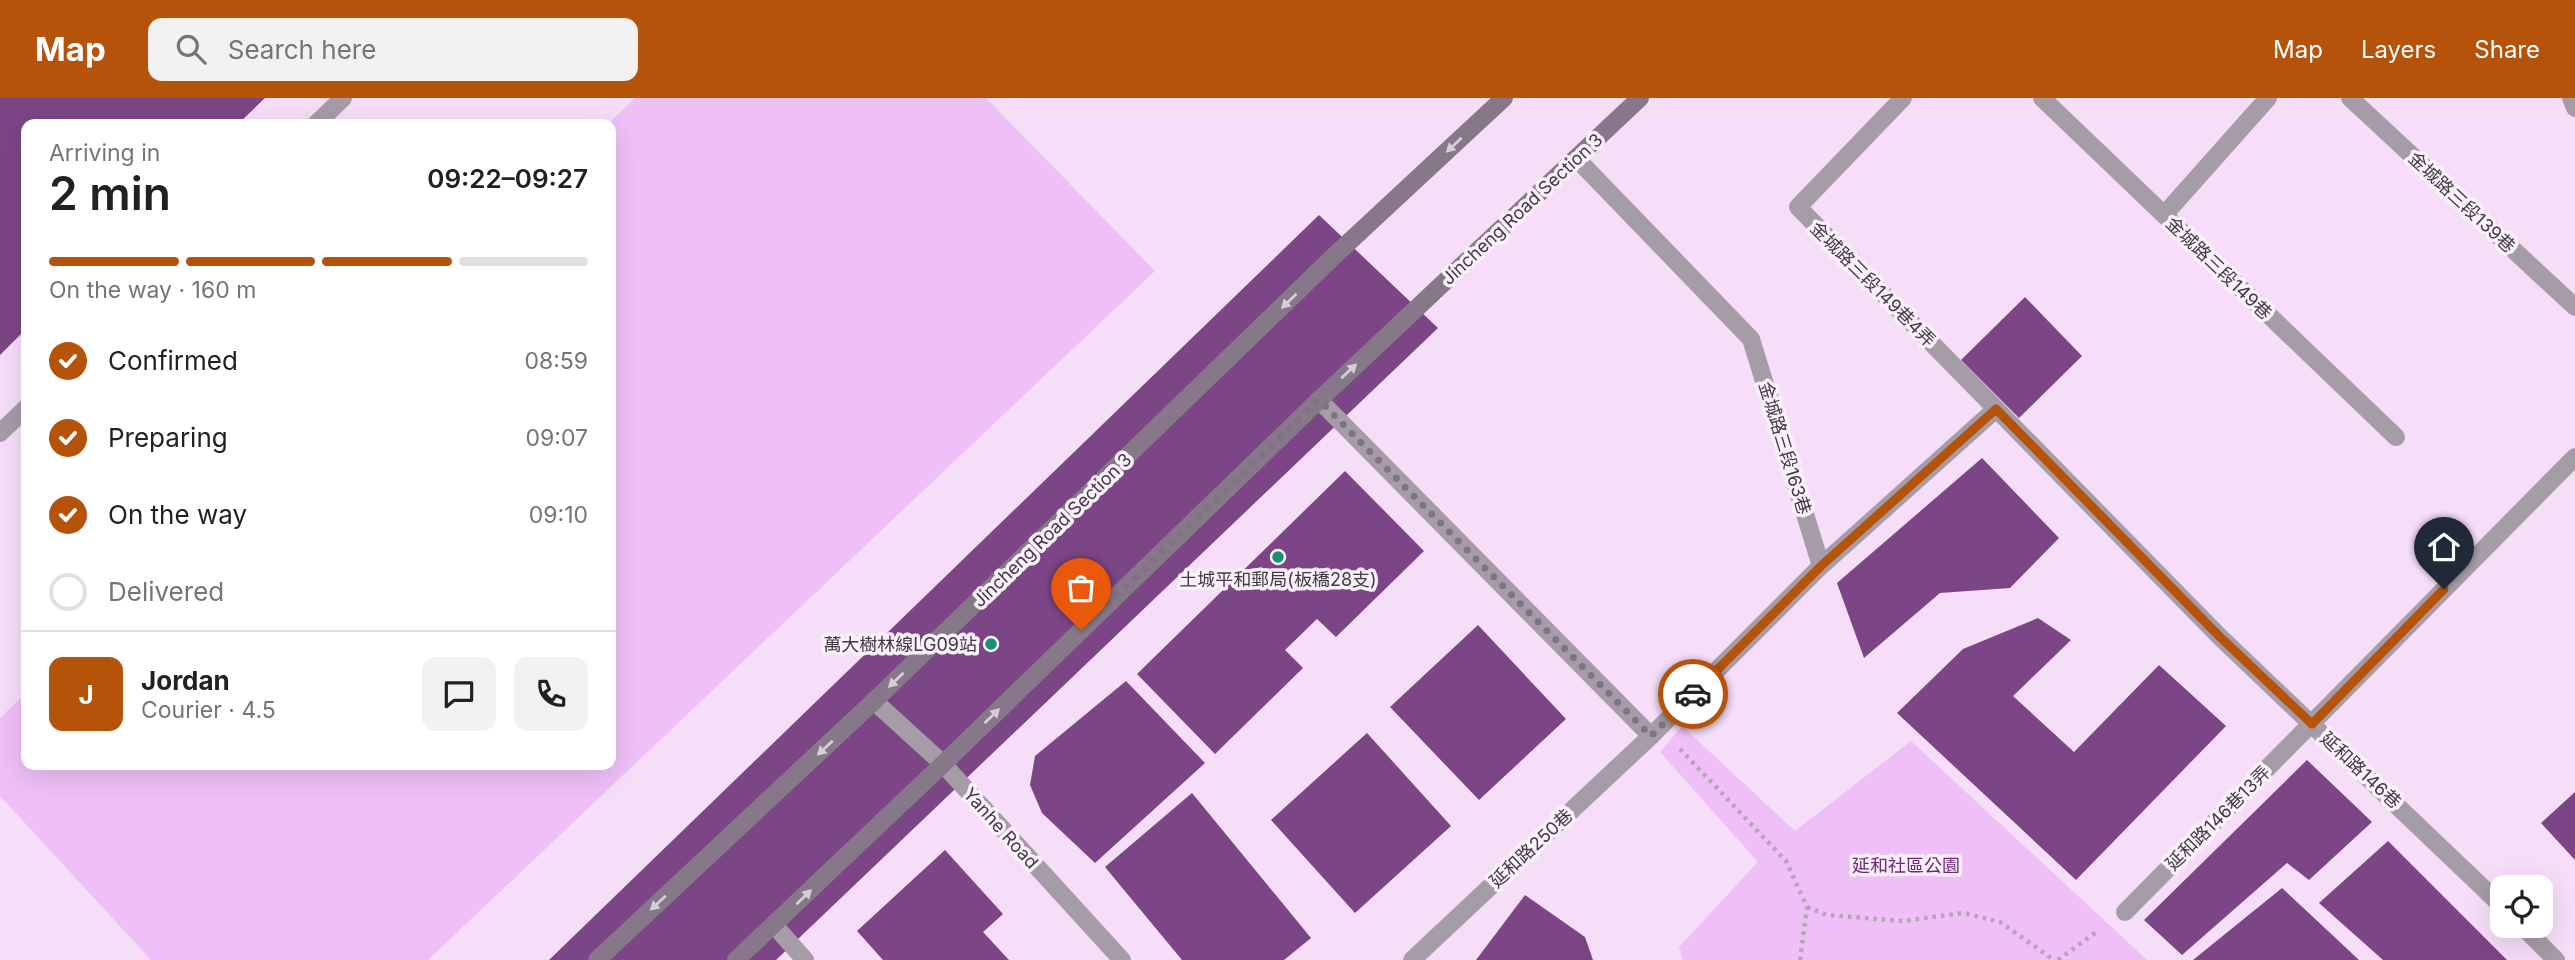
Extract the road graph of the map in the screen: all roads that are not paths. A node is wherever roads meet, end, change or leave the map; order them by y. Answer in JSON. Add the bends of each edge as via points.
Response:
{"nodes":[{"id":1,"x":343,"y":98,"type":"edge"},
{"id":2,"x":1504,"y":98,"type":"edge"},
{"id":3,"x":1640,"y":98,"type":"edge"},
{"id":4,"x":1903,"y":98,"type":"edge"},
{"id":5,"x":2042,"y":98,"type":"edge"},
{"id":6,"x":2268,"y":98,"type":"edge"},
{"id":7,"x":2350,"y":98,"type":"edge"},
{"id":8,"x":2571,"y":98,"type":"edge"},
{"id":9,"x":2575,"y":108,"type":"edge"},
{"id":10,"x":321,"y":119,"type":"edge"},
{"id":11,"x":1576,"y":158,"type":"junction"},
{"id":12,"x":2164,"y":215,"type":"junction"},
{"id":13,"x":2575,"y":307,"type":"edge"},
{"id":14,"x":1319,"y":400,"type":"junction"},
{"id":15,"x":1996,"y":409,"type":"junction"},
{"id":16,"x":21,"y":413,"type":"edge"},
{"id":17,"x":0,"y":433,"type":"edge"},
{"id":18,"x":2396,"y":437,"type":"dead end"},
{"id":19,"x":2575,"y":457,"type":"edge"},
{"id":20,"x":1821,"y":566,"type":"junction"},
{"id":21,"x":2219,"y":636,"type":"joint"},
{"id":22,"x":874,"y":701,"type":"junction"},
{"id":23,"x":2312,"y":724,"type":"junction"},
{"id":24,"x":1651,"y":736,"type":"junction"},
{"id":25,"x":943,"y":764,"type":"junction"},
{"id":26,"x":2490,"y":895,"type":"edge"},
{"id":27,"x":2125,"y":912,"type":"road end"},
{"id":28,"x":774,"y":925,"type":"junction"},
{"id":29,"x":2534,"y":938,"type":"edge"},
{"id":30,"x":597,"y":960,"type":"edge"},
{"id":31,"x":736,"y":960,"type":"edge"},
{"id":32,"x":805,"y":960,"type":"edge"},
{"id":33,"x":1122,"y":960,"type":"edge"},
{"id":34,"x":1412,"y":960,"type":"edge"},
{"id":35,"x":2556,"y":960,"type":"edge"}],
"edges":[{"from":1,"to":10,"type":"street"},
{"from":2,"to":22,"type":"main road","name":"Jincheng Road Section 3","one_way":true},
{"from":3,"to":11,"type":"main road","name":"Jincheng Road Section 3"},
{"from":4,"to":15,"type":"street","name":"金城路三段149巷4弄","via":[[1798,206]]},
{"from":5,"to":12,"type":"street","name":"金城路三段149巷"},
{"from":6,"to":12,"type":"street"},
{"from":7,"to":13,"type":"street","name":"金城路三段139巷"},
{"from":8,"to":9,"type":"street"},
{"from":14,"to":11,"type":"main road","name":"Jincheng Road Section 3","one_way":true},
{"from":11,"to":20,"type":"street","name":"金城路三段163巷","via":[[1751,339]]},
{"from":12,"to":18,"type":"street","name":"金城路三段149巷"},
{"from":14,"to":24,"type":"street"},
{"from":25,"to":14,"type":"main road","name":"Jincheng Road Section 3","one_way":true},
{"from":15,"to":20,"type":"street"},
{"from":15,"to":21,"type":"street","name":"金城路三段149巷4弄"},
{"from":16,"to":17,"type":"street"},
{"from":19,"to":23,"type":"street","name":"延和路146巷13弄"},
{"from":20,"to":24,"type":"street"},
{"from":21,"to":23,"type":"street","name":"延和路146巷"},
{"from":22,"to":25,"type":"street","name":"Yanhe Road"},
{"from":22,"to":30,"type":"main road","name":"Jincheng Road Section 3","one_way":true},
{"from":23,"to":26,"type":"street","name":"延和路146巷"},
{"from":23,"to":27,"type":"street","name":"延和路146巷13弄"},
{"from":24,"to":34,"type":"street","name":"延和路250巷"},
{"from":28,"to":25,"type":"main road","name":"Jincheng Road Section 3","one_way":true},
{"from":25,"to":33,"type":"street","name":"Yanhe Road"},
{"from":28,"to":31,"type":"main road","name":"Jincheng Road Section 3"},
{"from":28,"to":32,"type":"street"},
{"from":29,"to":35,"type":"street"}]}
